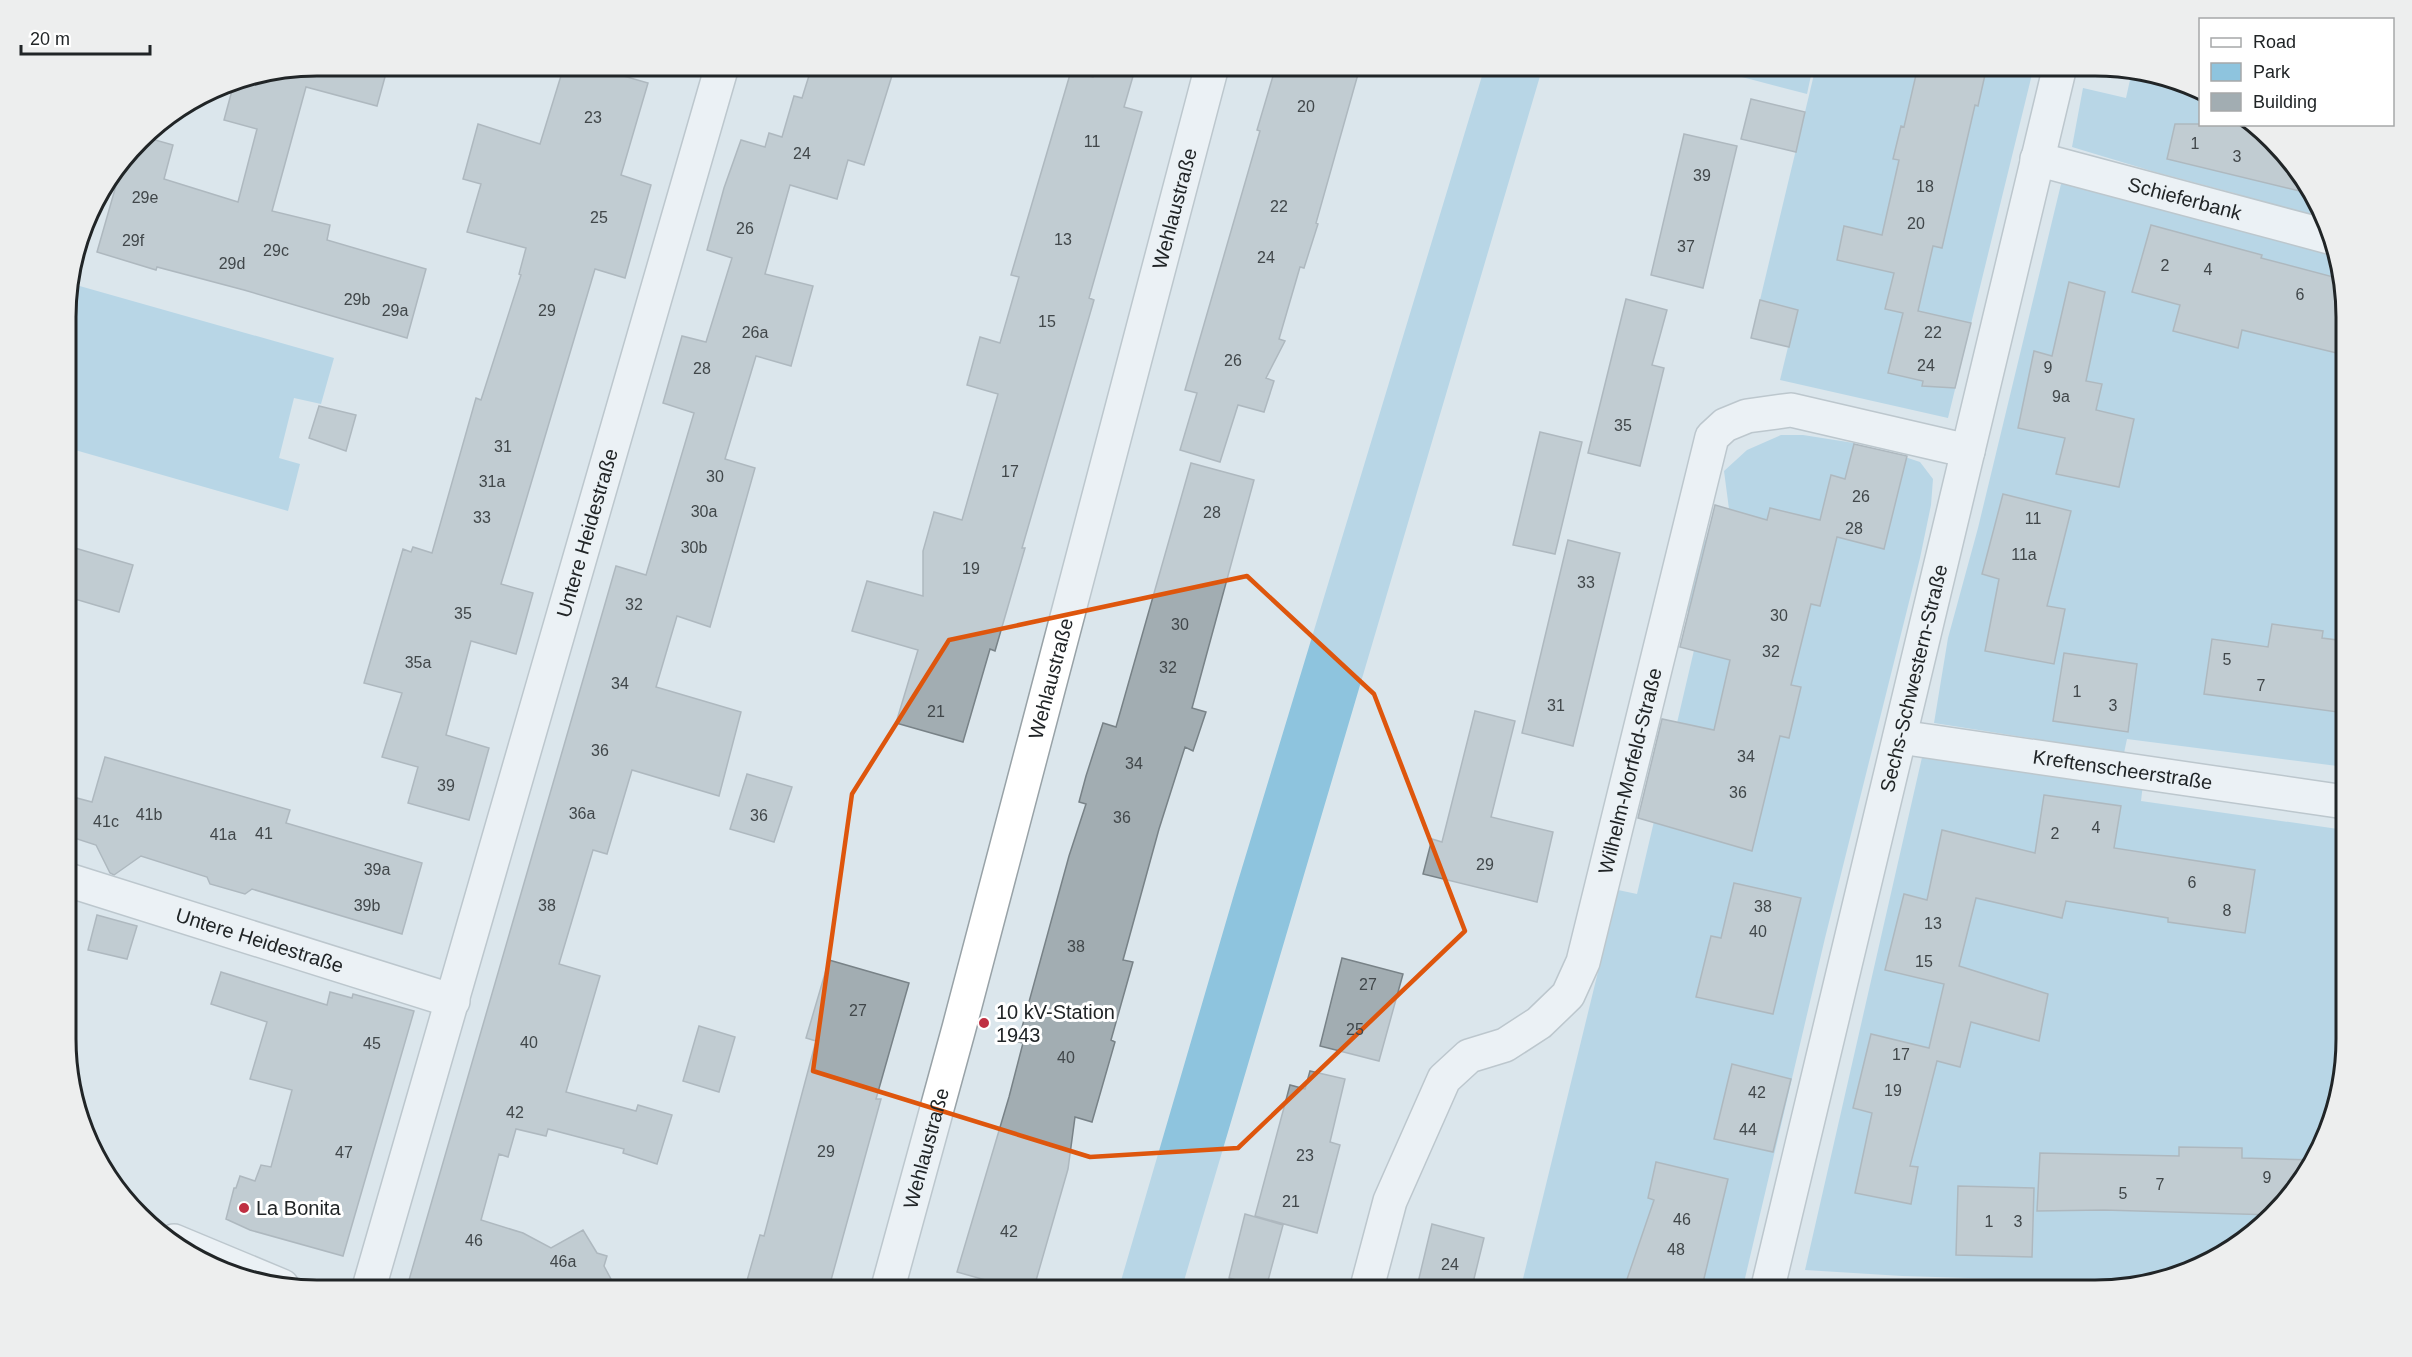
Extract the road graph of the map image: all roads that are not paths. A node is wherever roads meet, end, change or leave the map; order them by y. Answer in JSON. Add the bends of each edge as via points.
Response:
{"nodes":[{"id":1,"x":719,"y":76,"type":"edge"},
{"id":2,"x":1209,"y":76,"type":"edge"},
{"id":3,"x":2058,"y":76,"type":"edge"},
{"id":4,"x":2037,"y":159,"type":"junction"},
{"id":5,"x":2321,"y":235,"type":"edge"},
{"id":6,"x":1968,"y":451,"type":"junction"},
{"id":7,"x":1899,"y":737,"type":"junction"},
{"id":8,"x":2336,"y":801,"type":"edge"},
{"id":9,"x":76,"y":882,"type":"edge"},
{"id":10,"x":453,"y":1000,"type":"junction"},
{"id":11,"x":371,"y":1280,"type":"edge"},
{"id":12,"x":890,"y":1280,"type":"edge"},
{"id":13,"x":1369,"y":1280,"type":"edge"},
{"id":14,"x":1770,"y":1280,"type":"edge"}],
"edges":[{"from":1,"to":10,"type":"street","name":"Untere Heidestraße"},
{"from":2,"to":12,"type":"street","name":"Wehlaustraße"},
{"from":3,"to":4,"type":"street","name":"Sechs-Schwestern-Straße"},
{"from":4,"to":5,"type":"street","name":"Schieferbank"},
{"from":4,"to":6,"type":"street","name":"Sechs-Schwestern-Straße"},
{"from":6,"to":7,"type":"street","name":"Sechs-Schwestern-Straße"},
{"from":6,"to":13,"type":"street","name":"Wilhelm-Morfeld-Straße","via":[[1791,410],[1747,416],[1725,425],[1712,437],[1583,962],[1568,995],[1539,1023],[1505,1045],[1468,1056],[1444,1079],[1390,1201]]},
{"from":7,"to":8,"type":"street","name":"Kreftenscheerstraße"},
{"from":7,"to":14,"type":"street","name":"Sechs-Schwestern-Straße"},
{"from":9,"to":10,"type":"street","name":"Untere Heidestraße"},
{"from":10,"to":11,"type":"street","name":"Untere Heidestraße"}]}
